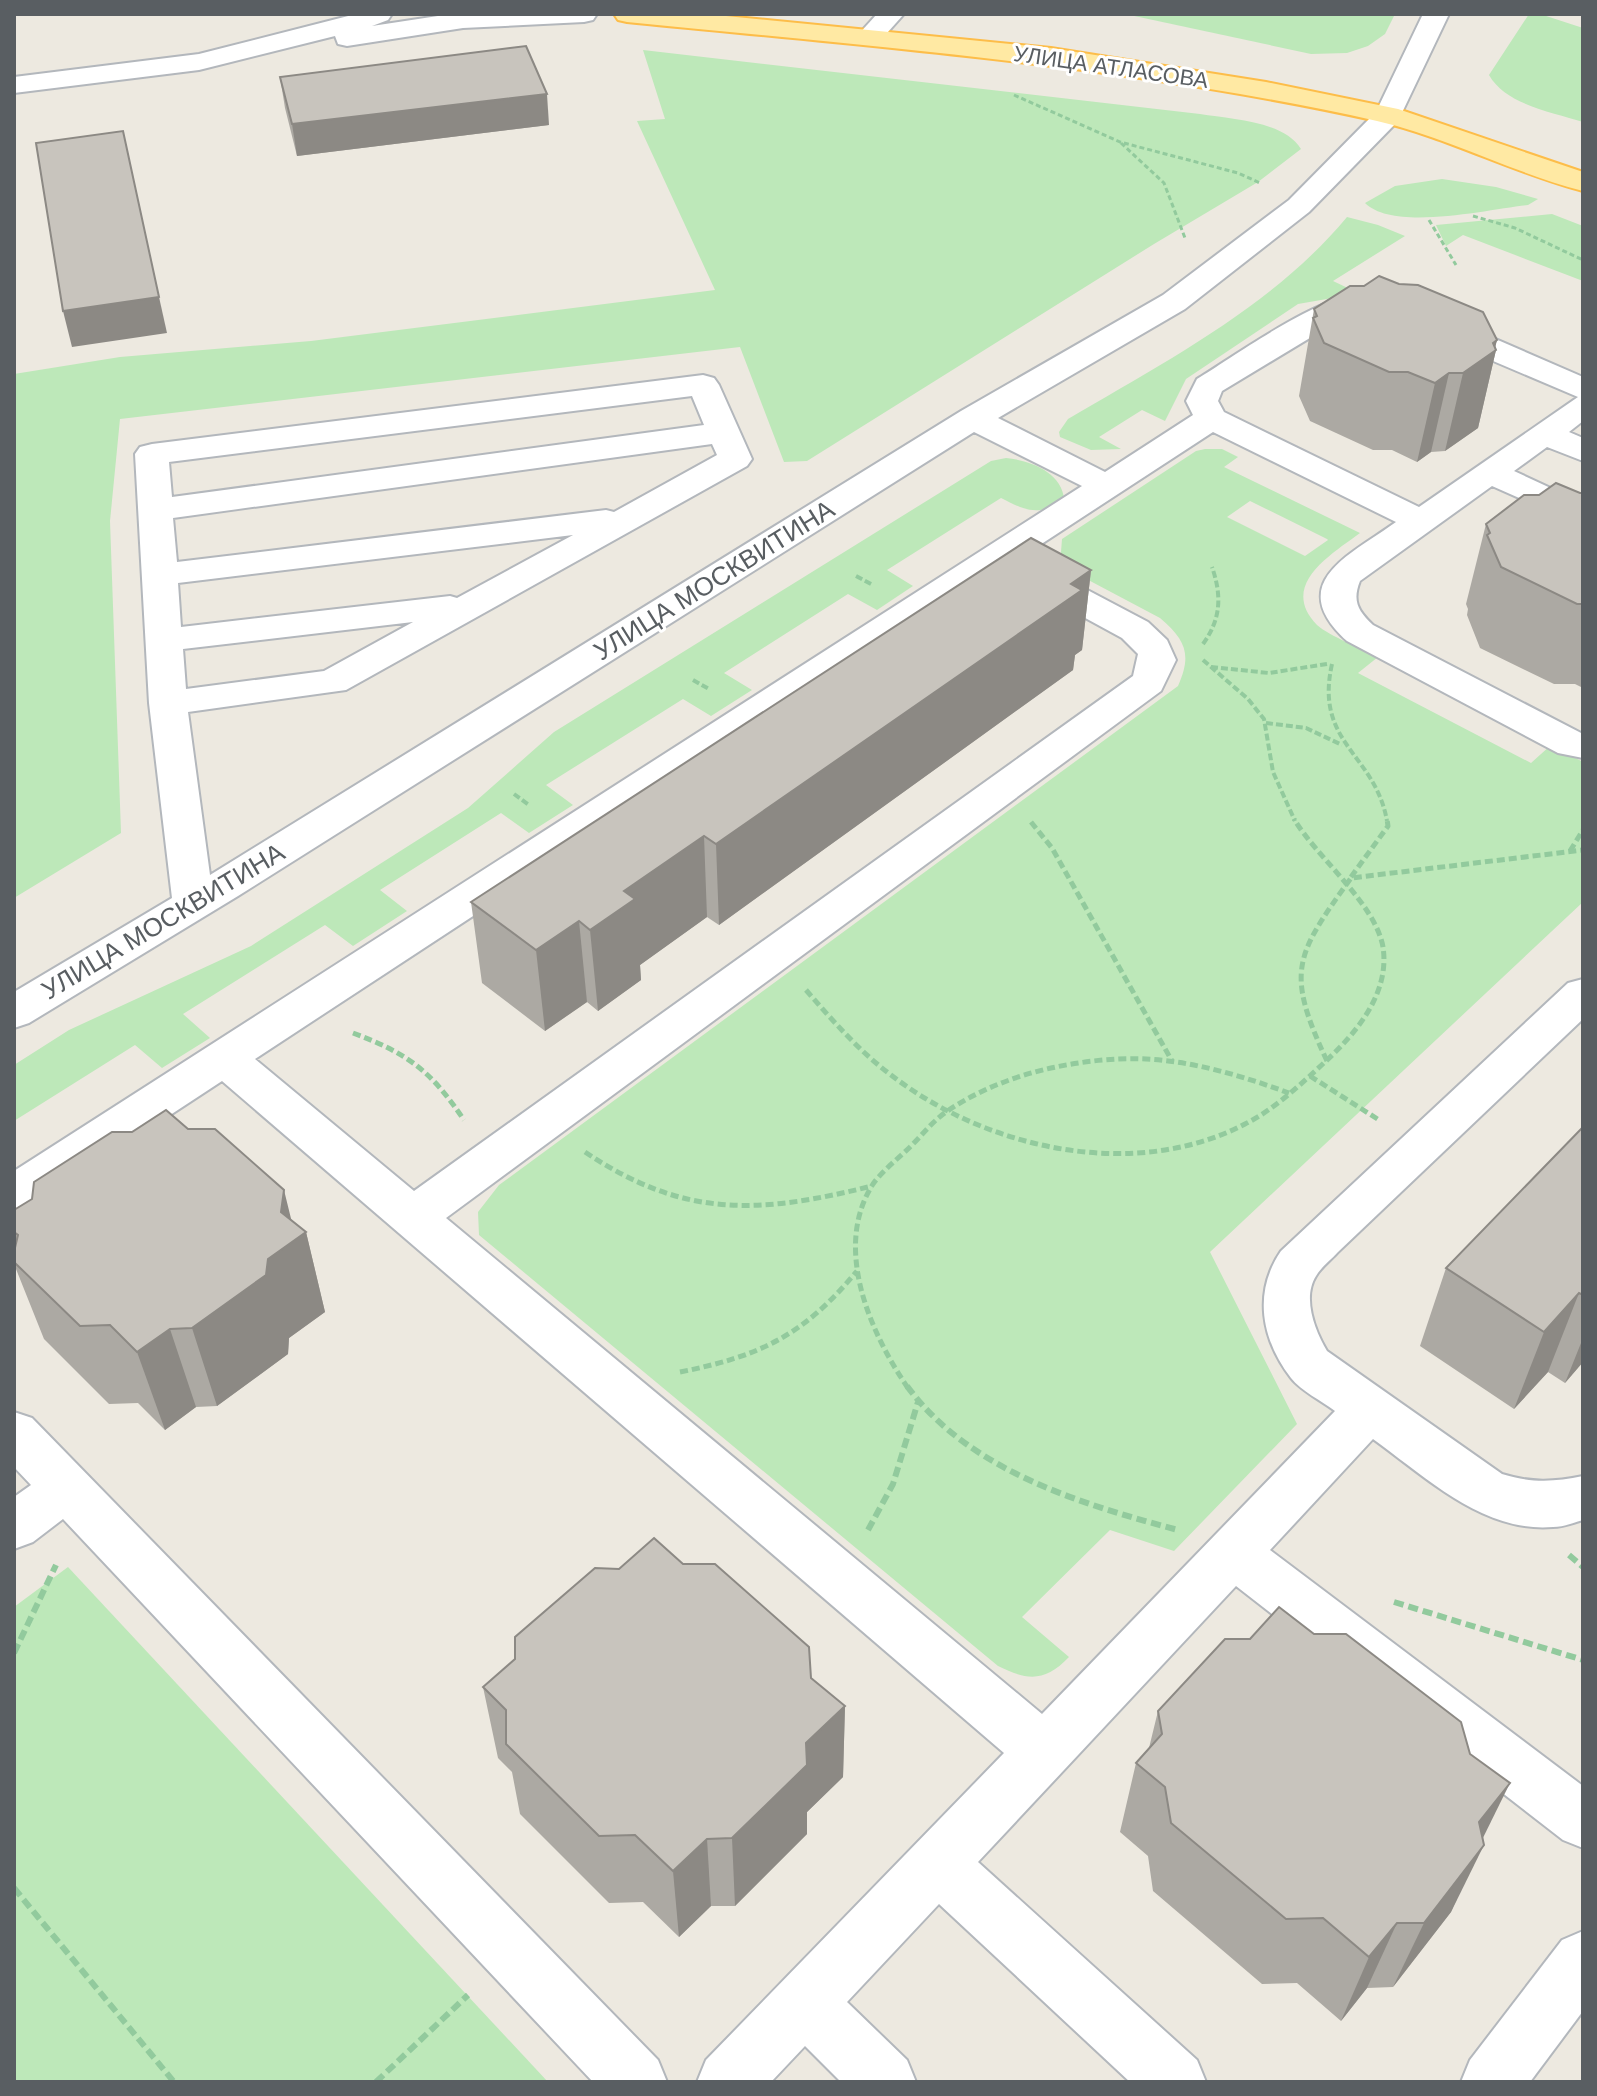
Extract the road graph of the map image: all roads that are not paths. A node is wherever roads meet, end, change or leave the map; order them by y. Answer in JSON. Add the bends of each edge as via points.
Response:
{"nodes":[{"id":1,"x":324,"y":14,"type":"edge"},
{"id":2,"x":379,"y":14,"type":"edge"},
{"id":3,"x":584,"y":14,"type":"edge"},
{"id":4,"x":627,"y":14,"type":"edge"},
{"id":5,"x":891,"y":14,"type":"edge"},
{"id":6,"x":1436,"y":14,"type":"edge"},
{"id":7,"x":699,"y":17,"type":"edge"},
{"id":8,"x":870,"y":36,"type":"junction"},
{"id":9,"x":222,"y":57,"type":"junction"},
{"id":10,"x":14,"y":85,"type":"edge"},
{"id":11,"x":1388,"y":115,"type":"junction"},
{"id":12,"x":1583,"y":182,"type":"edge"},
{"id":13,"x":1583,"y":389,"type":"edge"},
{"id":14,"x":1583,"y":406,"type":"edge"},
{"id":15,"x":973,"y":418,"type":"junction"},
{"id":16,"x":1211,"y":418,"type":"junction"},
{"id":17,"x":723,"y":432,"type":"junction"},
{"id":18,"x":1545,"y":433,"type":"junction"},
{"id":19,"x":1583,"y":451,"type":"edge"},
{"id":20,"x":1490,"y":472,"type":"junction"},
{"id":21,"x":1105,"y":485,"type":"junction"},
{"id":22,"x":156,"y":510,"type":"junction"},
{"id":23,"x":1583,"y":516,"type":"edge"},
{"id":24,"x":628,"y":518,"type":"junction"},
{"id":25,"x":1421,"y":521,"type":"junction"},
{"id":26,"x":997,"y":556,"type":"junction"},
{"id":27,"x":160,"y":575,"type":"junction"},
{"id":28,"x":472,"y":605,"type":"junction"},
{"id":29,"x":164,"y":640,"type":"junction"},
{"id":30,"x":168,"y":703,"type":"junction"},
{"id":31,"x":1583,"y":746,"type":"edge"},
{"id":32,"x":193,"y":904,"type":"junction"},
{"id":33,"x":1583,"y":994,"type":"edge"},
{"id":34,"x":14,"y":1012,"type":"edge"},
{"id":35,"x":224,"y":1058,"type":"junction"},
{"id":36,"x":14,"y":1194,"type":"edge"},
{"id":37,"x":413,"y":1217,"type":"junction"},
{"id":38,"x":1370,"y":1409,"type":"junction"},
{"id":39,"x":14,"y":1433,"type":"edge"},
{"id":40,"x":75,"y":1497,"type":"junction"},
{"id":41,"x":1583,"y":1498,"type":"edge"},
{"id":42,"x":14,"y":1526,"type":"edge"},
{"id":43,"x":1235,"y":1549,"type":"junction"},
{"id":44,"x":1044,"y":1751,"type":"junction"},
{"id":45,"x":1583,"y":1821,"type":"edge"},
{"id":46,"x":937,"y":1863,"type":"junction"},
{"id":47,"x":1583,"y":1961,"type":"edge"},
{"id":48,"x":804,"y":2003,"type":"junction"},
{"id":49,"x":636,"y":2082,"type":"edge"},
{"id":50,"x":728,"y":2082,"type":"edge"},
{"id":51,"x":885,"y":2082,"type":"edge"},
{"id":52,"x":1175,"y":2082,"type":"edge"},
{"id":53,"x":1492,"y":2082,"type":"edge"}],
"edges":[{"from":1,"to":9,"type":"street"},
{"from":2,"to":9,"type":"street"},
{"from":3,"to":9,"type":"street","via":[[463,20]]},
{"from":4,"to":7,"type":"main road","name":"УЛИЦА АТЛАСОВА"},
{"from":5,"to":8,"type":"street"},
{"from":6,"to":11,"type":"street","name":"УЛИЦА МОСКВИТИНА"},
{"from":7,"to":8,"type":"main road","name":"УЛИЦА АТЛАСОВА"},
{"from":8,"to":11,"type":"main road","name":"УЛИЦА АТЛАСОВА","via":[[1051,56]]},
{"from":9,"to":10,"type":"street","via":[[165,57]]},
{"from":11,"to":12,"type":"main road","name":"УЛИЦА АТЛАСОВА"},
{"from":11,"to":15,"type":"street","name":"УЛИЦА МОСКВИТИНА","via":[[1299,206],[1174,302]]},
{"from":13,"to":16,"type":"street","via":[[1379,300],[1364,301],[1337,308],[1208,386],[1202,401]]},
{"from":14,"to":18,"type":"street"},
{"from":15,"to":21,"type":"street"},
{"from":15,"to":32,"type":"street","name":"УЛИЦА МОСКВИТИНА"},
{"from":16,"to":21,"type":"street"},
{"from":16,"to":25,"type":"street"},
{"from":17,"to":22,"type":"street"},
{"from":17,"to":22,"type":"street","via":[[703,385],[152,454]]},
{"from":17,"to":24,"type":"street","via":[[735,459]]},
{"from":18,"to":19,"type":"street"},
{"from":18,"to":20,"type":"street"},
{"from":20,"to":23,"type":"street"},
{"from":20,"to":25,"type":"street"},
{"from":21,"to":26,"type":"street"},
{"from":22,"to":27,"type":"street"},
{"from":24,"to":27,"type":"street"},
{"from":24,"to":28,"type":"street"},
{"from":25,"to":31,"type":"street","via":[[1345,575],[1336,590],[1345,620],[1360,633]]},
{"from":26,"to":35,"type":"street"},
{"from":26,"to":37,"type":"street","via":[[1150,642],[1158,667],[1148,683]]},
{"from":27,"to":29,"type":"street"},
{"from":28,"to":29,"type":"street"},
{"from":28,"to":30,"type":"street","via":[[333,682]]},
{"from":29,"to":30,"type":"street"},
{"from":30,"to":32,"type":"street"},
{"from":32,"to":34,"type":"street","name":"УЛИЦА МОСКВИТИНА"},
{"from":33,"to":38,"type":"street","via":[[1294,1269],[1286,1300],[1291,1334],[1309,1365]]},
{"from":35,"to":36,"type":"street"},
{"from":35,"to":37,"type":"street"},
{"from":37,"to":44,"type":"street"},
{"from":38,"to":41,"type":"street","via":[[1486,1492],[1553,1505]]},
{"from":38,"to":43,"type":"street"},
{"from":39,"to":40,"type":"street"},
{"from":40,"to":42,"type":"street"},
{"from":40,"to":49,"type":"street"},
{"from":43,"to":44,"type":"street"},
{"from":43,"to":45,"type":"street"},
{"from":44,"to":46,"type":"street"},
{"from":46,"to":48,"type":"street"},
{"from":46,"to":52,"type":"street"},
{"from":47,"to":53,"type":"street"},
{"from":48,"to":50,"type":"street"},
{"from":48,"to":51,"type":"street"}]}
